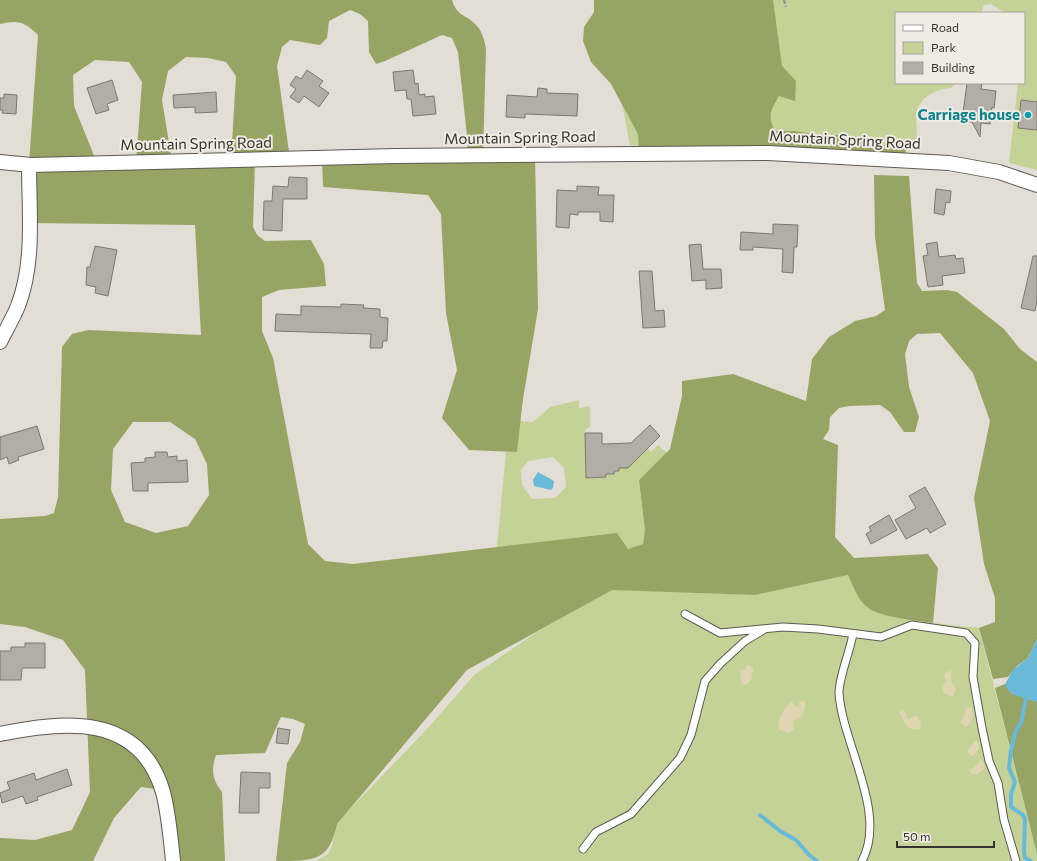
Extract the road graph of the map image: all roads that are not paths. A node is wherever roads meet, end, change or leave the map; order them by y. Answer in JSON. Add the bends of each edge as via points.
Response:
{"nodes":[{"id":1,"x":0,"y":162,"type":"edge"},
{"id":2,"x":28,"y":165,"type":"junction"},
{"id":3,"x":1037,"y":185,"type":"edge"},
{"id":4,"x":0,"y":342,"type":"edge"},
{"id":5,"x":684,"y":614,"type":"dead end"},
{"id":6,"x":766,"y":628,"type":"junction"},
{"id":7,"x":854,"y":634,"type":"junction"},
{"id":8,"x":0,"y":734,"type":"edge"},
{"id":9,"x":583,"y":849,"type":"dead end"},
{"id":10,"x":173,"y":861,"type":"edge"},
{"id":11,"x":862,"y":861,"type":"edge"},
{"id":12,"x":1016,"y":861,"type":"edge"}],
"edges":[{"from":1,"to":2,"type":"street","name":"Mountain Spring Road"},
{"from":2,"to":3,"type":"street","name":"Mountain Spring Road","via":[[387,156],[768,153],[949,163],[999,172]]},
{"from":2,"to":4,"type":"street","via":[[30,237],[26,276],[18,306]]},
{"from":5,"to":6,"type":"lane","via":[[720,633]]},
{"from":6,"to":7,"type":"lane","via":[[812,629]]},
{"from":6,"to":9,"type":"lane","via":[[745,641],[705,681],[691,736],[680,758],[631,814],[596,832]]},
{"from":7,"to":11,"type":"lane","via":[[839,692],[865,791],[870,825]]},
{"from":7,"to":12,"type":"lane","via":[[882,637],[912,626],[966,633],[972,638],[976,652],[973,677],[982,728]]},
{"from":8,"to":10,"type":"street","via":[[66,724],[110,732],[128,741],[146,757],[162,789]]}]}
